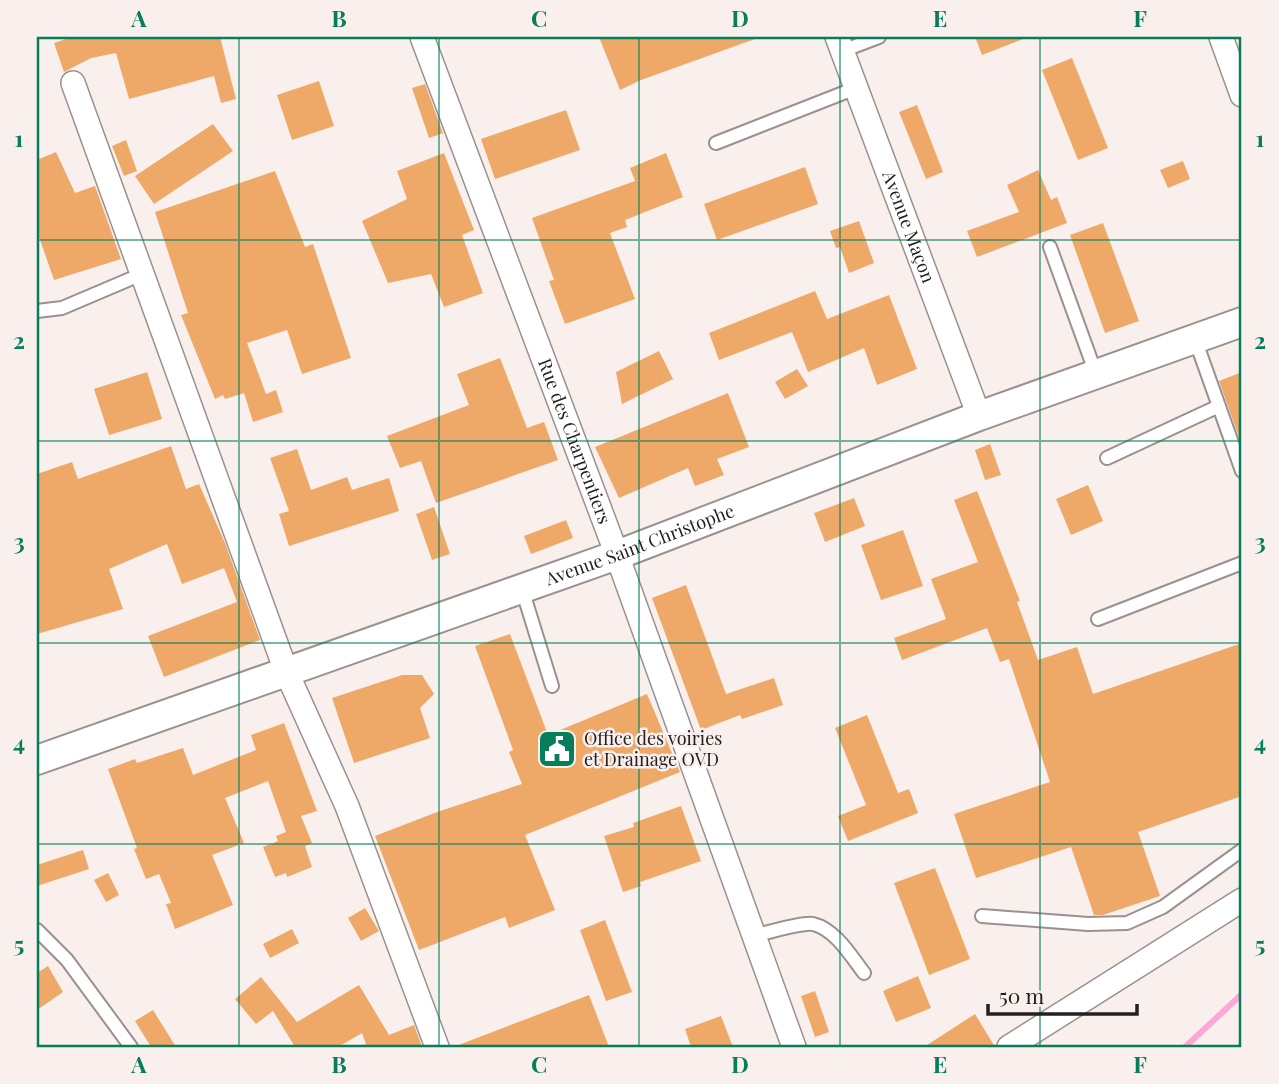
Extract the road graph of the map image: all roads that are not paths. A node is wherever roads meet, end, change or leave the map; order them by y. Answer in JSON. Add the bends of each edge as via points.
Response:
{"nodes":[{"id":1,"x":422,"y":37,"type":"edge"},
{"id":2,"x":879,"y":37,"type":"edge"},
{"id":3,"x":1222,"y":37,"type":"edge"},
{"id":4,"x":840,"y":44,"type":"edge"},
{"id":5,"x":74,"y":83,"type":"dead end"},
{"id":6,"x":856,"y":88,"type":"junction"},
{"id":7,"x":1242,"y":95,"type":"edge"},
{"id":8,"x":716,"y":143,"type":"dead end"},
{"id":9,"x":1050,"y":247,"type":"dead end"},
{"id":10,"x":142,"y":274,"type":"junction"},
{"id":11,"x":37,"y":311,"type":"edge"},
{"id":12,"x":1242,"y":321,"type":"edge"},
{"id":13,"x":1195,"y":339,"type":"junction"},
{"id":14,"x":1096,"y":374,"type":"junction"},
{"id":15,"x":1219,"y":406,"type":"junction"},
{"id":16,"x":979,"y":416,"type":"junction"},
{"id":17,"x":1107,"y":458,"type":"dead end"},
{"id":18,"x":1242,"y":471,"type":"edge"},
{"id":19,"x":617,"y":555,"type":"junction"},
{"id":20,"x":1242,"y":563,"type":"edge"},
{"id":21,"x":522,"y":588,"type":"junction"},
{"id":22,"x":1098,"y":619,"type":"dead end"},
{"id":23,"x":286,"y":671,"type":"junction"},
{"id":24,"x":552,"y":686,"type":"dead end"},
{"id":25,"x":37,"y":760,"type":"edge"},
{"id":26,"x":1242,"y":850,"type":"edge"},
{"id":27,"x":1242,"y":900,"type":"edge"},
{"id":28,"x":982,"y":916,"type":"dead end"},
{"id":29,"x":37,"y":930,"type":"edge"},
{"id":30,"x":754,"y":936,"type":"junction"},
{"id":31,"x":864,"y":972,"type":"dead end"},
{"id":32,"x":131,"y":1047,"type":"edge"},
{"id":33,"x":437,"y":1047,"type":"edge"},
{"id":34,"x":794,"y":1047,"type":"edge"},
{"id":35,"x":1009,"y":1047,"type":"edge"}],
"edges":[{"from":1,"to":19,"type":"street","name":"Rue des Charpentiers"},
{"from":2,"to":4,"type":"lane"},
{"from":3,"to":7,"type":"street"},
{"from":4,"to":6,"type":"street","name":"Avenue Maçon"},
{"from":5,"to":10,"type":"street"},
{"from":6,"to":8,"type":"lane"},
{"from":6,"to":16,"type":"street","name":"Avenue Maçon"},
{"from":9,"to":14,"type":"lane"},
{"from":10,"to":11,"type":"lane","via":[[62,308]]},
{"from":10,"to":23,"type":"street"},
{"from":12,"to":13,"type":"street","name":"Avenue Saint Christophe"},
{"from":13,"to":14,"type":"street","name":"Avenue Saint Christophe"},
{"from":13,"to":15,"type":"lane"},
{"from":14,"to":16,"type":"street","name":"Avenue Saint Christophe"},
{"from":15,"to":17,"type":"lane"},
{"from":15,"to":18,"type":"lane"},
{"from":16,"to":19,"type":"street","name":"Avenue Saint Christophe"},
{"from":19,"to":21,"type":"street","name":"Avenue Saint Christophe"},
{"from":19,"to":30,"type":"street","name":"Rue des Charpentiers"},
{"from":20,"to":22,"type":"lane"},
{"from":21,"to":23,"type":"street","name":"Avenue Saint Christophe"},
{"from":21,"to":24,"type":"lane"},
{"from":23,"to":25,"type":"street","name":"Avenue Saint Christophe"},
{"from":23,"to":33,"type":"street","via":[[347,806]]},
{"from":26,"to":28,"type":"lane","via":[[1163,907],[1127,923]]},
{"from":27,"to":35,"type":"street"},
{"from":29,"to":32,"type":"lane","via":[[67,960]]},
{"from":30,"to":31,"type":"lane","via":[[812,924],[842,944]]},
{"from":30,"to":34,"type":"street","name":"Rue des Charpentiers"}]}
